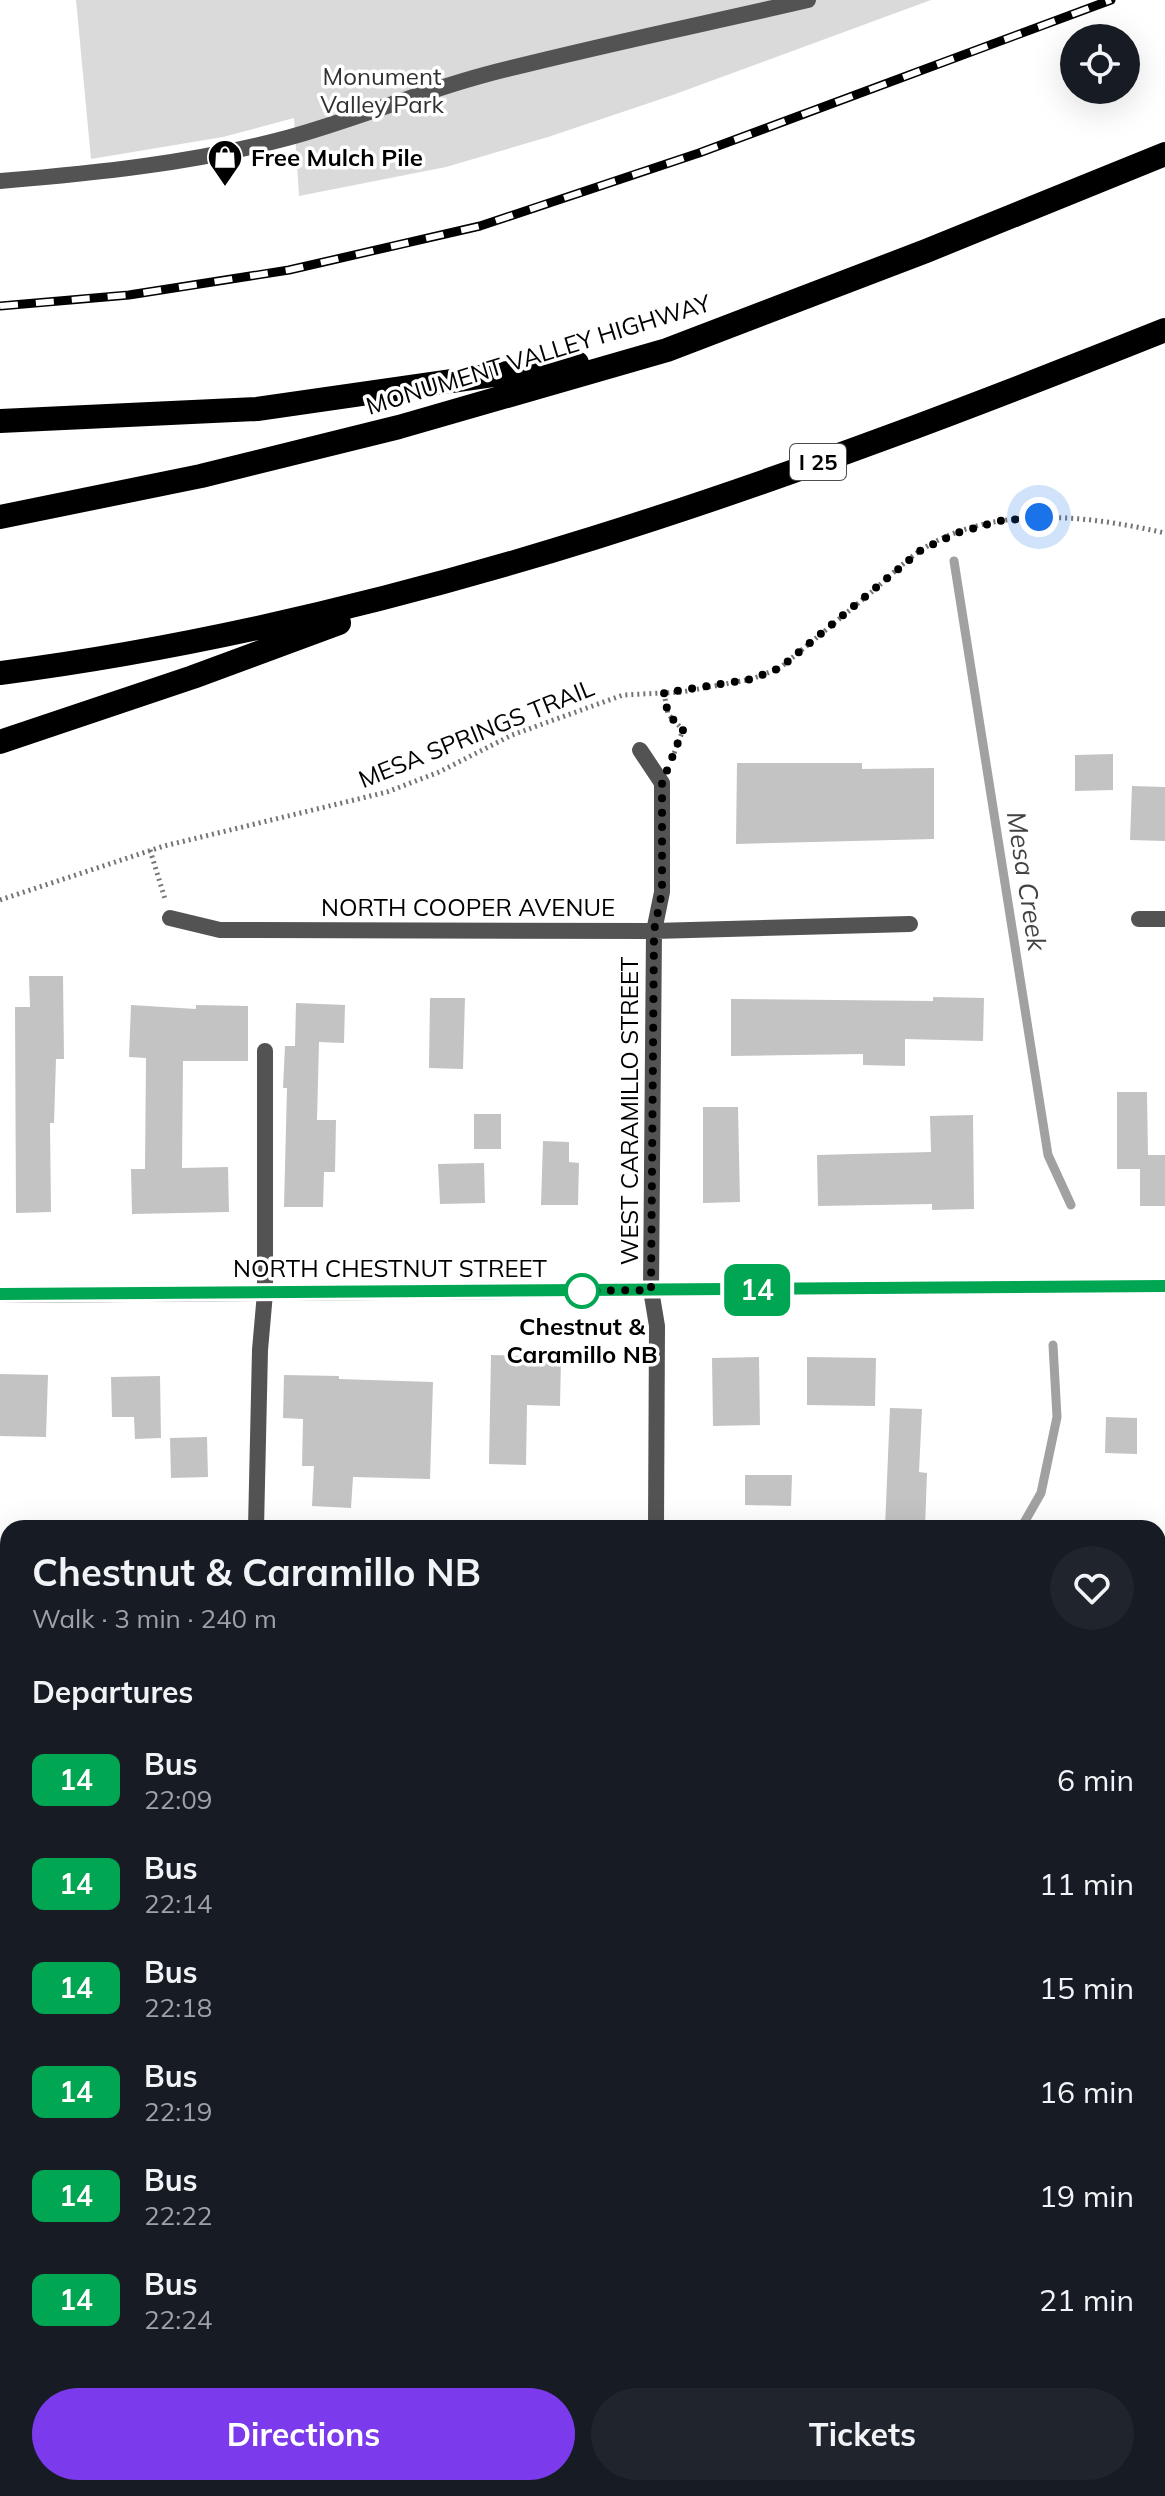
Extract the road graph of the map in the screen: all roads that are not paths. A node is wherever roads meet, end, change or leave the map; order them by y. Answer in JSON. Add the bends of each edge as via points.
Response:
{"nodes":[{"id":1,"x":808,"y":0,"type":"edge"},
{"id":2,"x":1165,"y":154,"type":"edge"},
{"id":3,"x":0,"y":181,"type":"edge"},
{"id":4,"x":1165,"y":330,"type":"edge"},
{"id":5,"x":667,"y":350,"type":"junction"},
{"id":6,"x":0,"y":421,"type":"edge"},
{"id":7,"x":0,"y":517,"type":"edge"},
{"id":8,"x":465,"y":576,"type":"junction"},
{"id":9,"x":0,"y":673,"type":"edge"},
{"id":10,"x":0,"y":742,"type":"edge"},
{"id":11,"x":640,"y":750,"type":"dead end"},
{"id":12,"x":170,"y":918,"type":"road end"},
{"id":13,"x":1139,"y":919,"type":"dead end"},
{"id":14,"x":1165,"y":919,"type":"edge"},
{"id":15,"x":910,"y":924,"type":"dead end"},
{"id":16,"x":654,"y":931,"type":"junction"},
{"id":17,"x":265,"y":1051,"type":"dead end"},
{"id":18,"x":1165,"y":1286,"type":"edge"},
{"id":19,"x":651,"y":1290,"type":"junction"},
{"id":20,"x":265,"y":1293,"type":"junction"},
{"id":21,"x":0,"y":1295,"type":"edge"},
{"id":22,"x":256,"y":1520,"type":"edge"},
{"id":23,"x":656,"y":1520,"type":"edge"}],
"edges":[{"from":1,"to":3,"type":"street","via":[[481,76],[233,151]]},
{"from":2,"to":5,"type":"highway","name":"MONUMENT VALLEY HIGHWAY"},
{"from":4,"to":8,"type":"highway","number":"I 25","via":[[722,497]]},
{"from":5,"to":6,"type":"highway","via":[[257,409]]},
{"from":5,"to":7,"type":"highway","name":"MONUMENT VALLEY HIGHWAY","via":[[399,427],[201,476]]},
{"from":8,"to":9,"type":"highway","number":"I 25","via":[[229,635]]},
{"from":8,"to":10,"type":"highway"},
{"from":11,"to":16,"type":"street","name":"WEST CARAMILLO STREET","via":[[662,783],[662,892]]},
{"from":12,"to":16,"type":"street","name":"NORTH COOPER AVENUE","via":[[220,930]]},
{"from":13,"to":14,"type":"street"},
{"from":15,"to":16,"type":"street","name":"NORTH COOPER AVENUE"},
{"from":16,"to":19,"type":"street","name":"WEST CARAMILLO STREET"},
{"from":17,"to":20,"type":"street"},
{"from":18,"to":19,"type":"main road","name":"NORTH CHESTNUT STREET"},
{"from":19,"to":20,"type":"main road","name":"NORTH CHESTNUT STREET"},
{"from":19,"to":23,"type":"street","name":"WEST CARAMILLO STREET","via":[[657,1326]]},
{"from":20,"to":21,"type":"main road","name":"NORTH CHESTNUT STREET"},
{"from":20,"to":22,"type":"street"}]}
